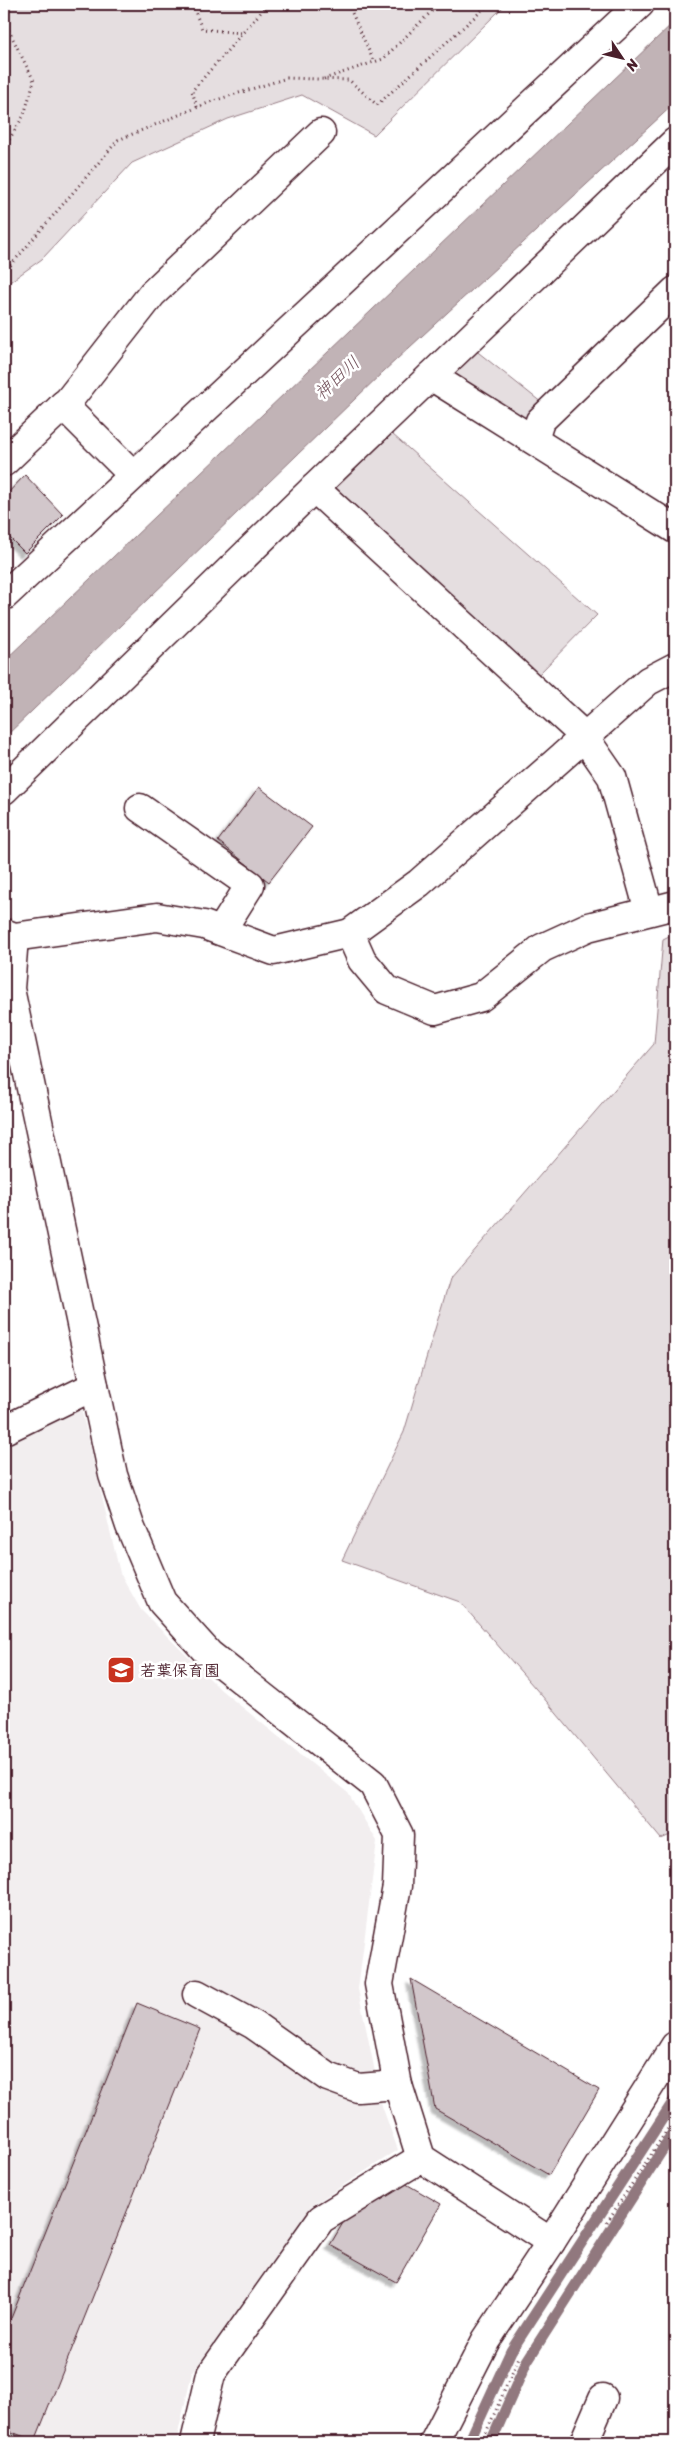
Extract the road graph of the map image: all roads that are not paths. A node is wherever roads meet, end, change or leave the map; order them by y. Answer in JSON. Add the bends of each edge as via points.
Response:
{"nodes":[{"id":1,"x":640,"y":4,"type":"edge"},
{"id":2,"x":321,"y":133,"type":"dead end"},
{"id":3,"x":675,"y":142,"type":"edge"},
{"id":4,"x":675,"y":291,"type":"edge"},
{"id":5,"x":431,"y":376,"type":"junction"},
{"id":6,"x":64,"y":405,"type":"junction"},
{"id":7,"x":534,"y":440,"type":"junction"},
{"id":8,"x":4,"y":462,"type":"edge"},
{"id":9,"x":132,"y":474,"type":"junction"},
{"id":10,"x":314,"y":488,"type":"junction"},
{"id":11,"x":675,"y":529,"type":"edge"},
{"id":12,"x":4,"y":596,"type":"edge"},
{"id":13,"x":675,"y":667,"type":"edge"},
{"id":14,"x":584,"y":735,"type":"junction"},
{"id":15,"x":4,"y":790,"type":"edge"},
{"id":16,"x":140,"y":808,"type":"dead end"},
{"id":17,"x":662,"y":908,"type":"edge"},
{"id":18,"x":221,"y":931,"type":"junction"},
{"id":19,"x":350,"y":933,"type":"junction"},
{"id":20,"x":7,"y":939,"type":"edge"},
{"id":21,"x":94,"y":1386,"type":"junction"},
{"id":22,"x":4,"y":1430,"type":"edge"},
{"id":23,"x":198,"y":1994,"type":"dead end"},
{"id":24,"x":675,"y":2046,"type":"edge"},
{"id":25,"x":398,"y":2085,"type":"junction"},
{"id":26,"x":421,"y":2158,"type":"junction"},
{"id":27,"x":551,"y":2242,"type":"junction"},
{"id":28,"x":603,"y":2398,"type":"dead end"},
{"id":29,"x":195,"y":2442,"type":"edge"},
{"id":30,"x":434,"y":2442,"type":"edge"},
{"id":31,"x":584,"y":2442,"type":"edge"}],
"edges":[{"from":1,"to":9,"type":"street"},
{"from":2,"to":6,"type":"street","via":[[152,294]]},
{"from":3,"to":5,"type":"street"},
{"from":4,"to":7,"type":"street","via":[[540,421]]},
{"from":5,"to":7,"type":"street"},
{"from":5,"to":10,"type":"street"},
{"from":6,"to":8,"type":"street"},
{"from":6,"to":9,"type":"street"},
{"from":7,"to":11,"type":"street"},
{"from":9,"to":12,"type":"street"},
{"from":10,"to":14,"type":"street"},
{"from":10,"to":15,"type":"street"},
{"from":13,"to":14,"type":"street","via":[[648,681]]},
{"from":14,"to":17,"type":"street","via":[[612,777]]},
{"from":14,"to":19,"type":"street","via":[[418,883]]},
{"from":16,"to":18,"type":"street","via":[[250,885]]},
{"from":17,"to":19,"type":"street","via":[[588,927],[542,948],[481,997],[435,1010],[388,990],[362,960]]},
{"from":18,"to":19,"type":"street","via":[[274,951]]},
{"from":18,"to":20,"type":"street","via":[[204,924],[157,917]]},
{"from":20,"to":21,"type":"street","via":[[10,989]]},
{"from":21,"to":22,"type":"street"},
{"from":21,"to":25,"type":"street","via":[[113,1474],[130,1526],[162,1602],[209,1654],[373,1784],[399,1835],[397,1886],[379,1984]]},
{"from":23,"to":25,"type":"street","via":[[254,2025],[328,2077],[358,2088]]},
{"from":24,"to":27,"type":"street"},
{"from":25,"to":26,"type":"street"},
{"from":26,"to":27,"type":"street"},
{"from":26,"to":29,"type":"street","via":[[320,2219],[211,2374]]},
{"from":27,"to":30,"type":"street","via":[[486,2340]]},
{"from":28,"to":31,"type":"street"}]}
